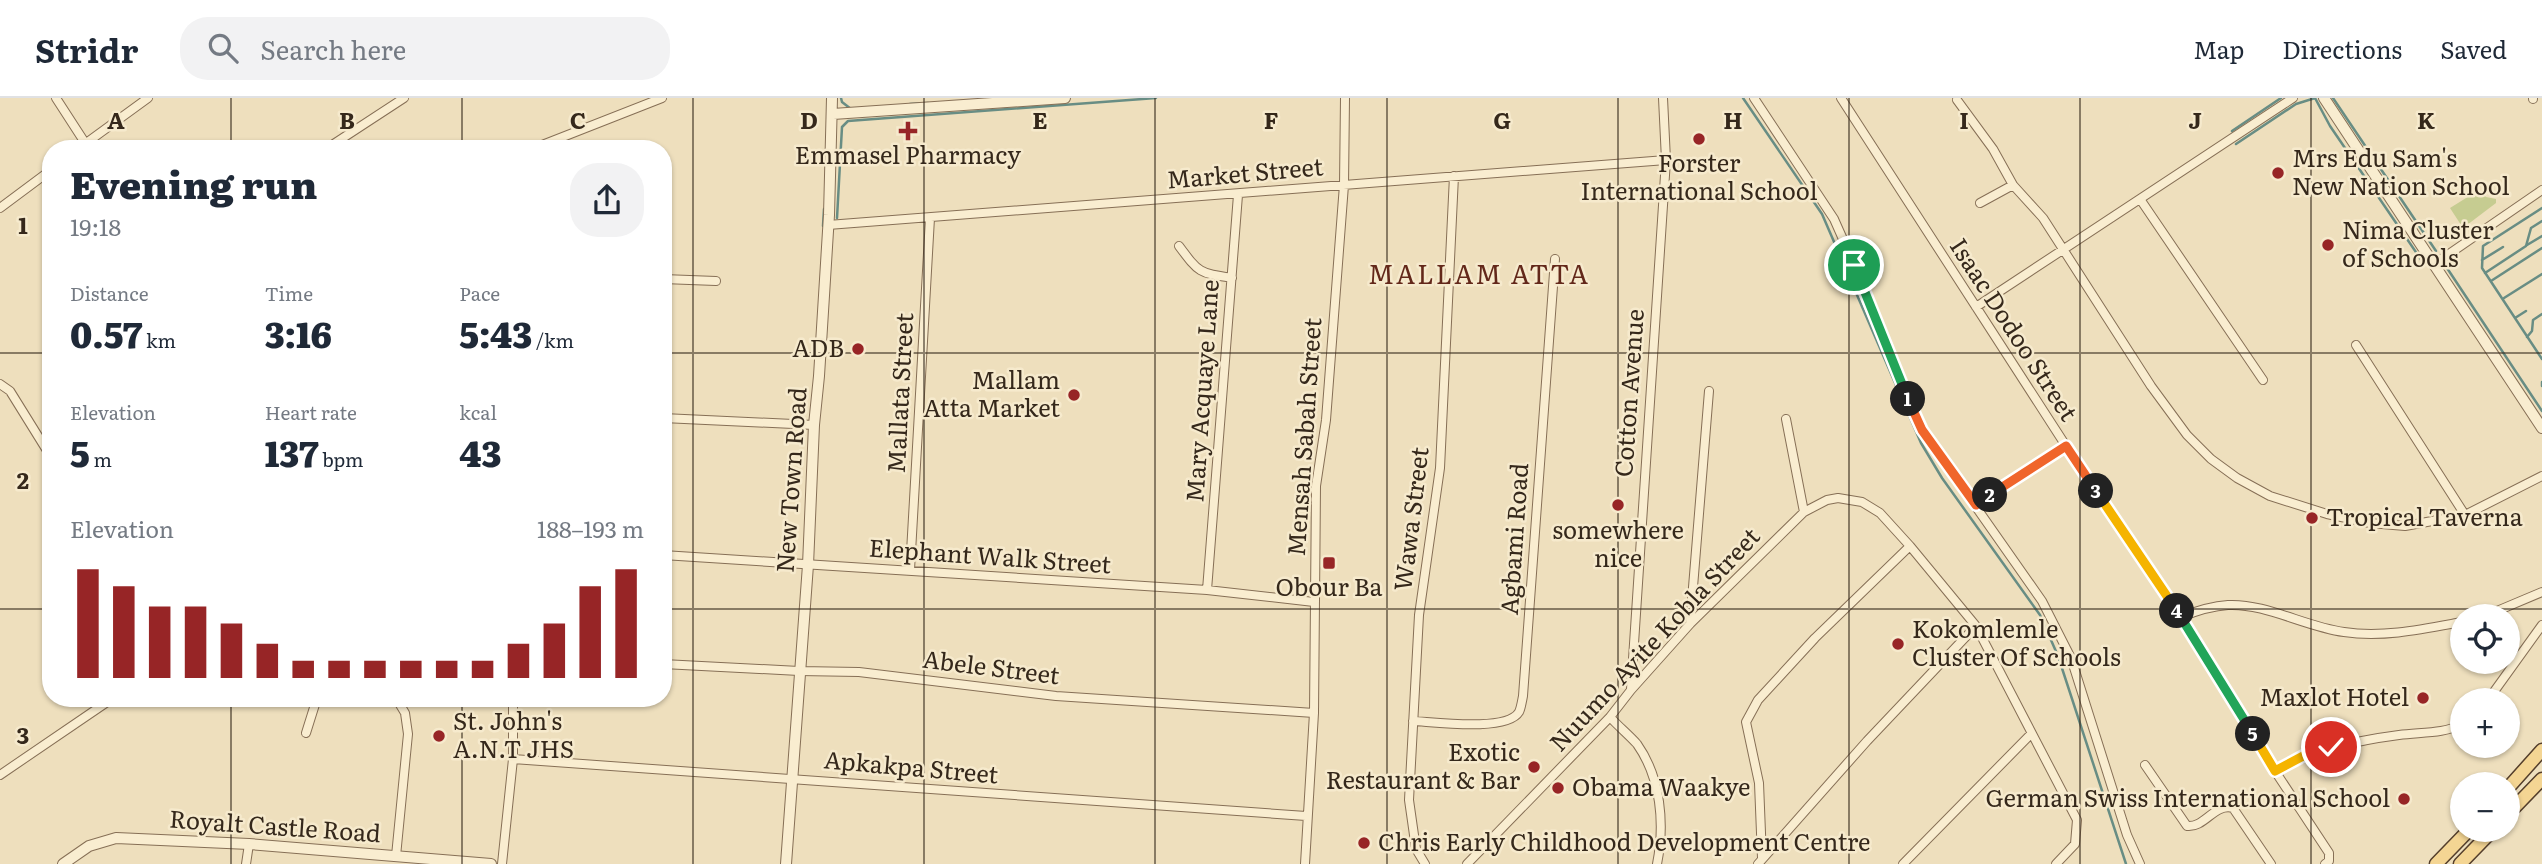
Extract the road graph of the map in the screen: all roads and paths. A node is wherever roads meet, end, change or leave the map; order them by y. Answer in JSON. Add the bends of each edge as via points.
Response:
{"nodes":[{"id":1,"x":56,"y":98,"type":"edge"},
{"id":2,"x":148,"y":98,"type":"edge"},
{"id":3,"x":404,"y":98,"type":"edge"},
{"id":4,"x":662,"y":98,"type":"edge"},
{"id":5,"x":832,"y":98,"type":"edge"},
{"id":6,"x":1065,"y":98,"type":"edge"},
{"id":7,"x":1345,"y":98,"type":"edge"},
{"id":8,"x":1662,"y":98,"type":"edge"},
{"id":9,"x":1754,"y":98,"type":"edge"},
{"id":10,"x":1841,"y":98,"type":"edge"},
{"id":11,"x":2293,"y":98,"type":"edge"},
{"id":12,"x":2324,"y":98,"type":"edge"},
{"id":13,"x":1957,"y":100,"type":"dead end"},
{"id":14,"x":832,"y":114,"type":"junction"},
{"id":15,"x":80,"y":140,"type":"edge"},
{"id":16,"x":93,"y":140,"type":"edge"},
{"id":17,"x":340,"y":140,"type":"edge"},
{"id":18,"x":555,"y":140,"type":"edge"},
{"id":19,"x":1666,"y":160,"type":"junction"},
{"id":20,"x":1454,"y":176,"type":"junction"},
{"id":21,"x":42,"y":177,"type":"edge"},
{"id":22,"x":1344,"y":185,"type":"junction"},
{"id":23,"x":2013,"y":185,"type":"junction"},
{"id":24,"x":2542,"y":190,"type":"edge"},
{"id":25,"x":1238,"y":195,"type":"junction"},
{"id":26,"x":2140,"y":199,"type":"junction"},
{"id":27,"x":1980,"y":203,"type":"dead end"},
{"id":28,"x":0,"y":208,"type":"edge"},
{"id":29,"x":930,"y":218,"type":"junction"},
{"id":30,"x":828,"y":225,"type":"junction"},
{"id":31,"x":1180,"y":246,"type":"dead end"},
{"id":32,"x":2063,"y":248,"type":"junction"},
{"id":33,"x":1555,"y":259,"type":"dead end"},
{"id":34,"x":2433,"y":265,"type":"junction"},
{"id":35,"x":1232,"y":278,"type":"junction"},
{"id":36,"x":672,"y":279,"type":"edge"},
{"id":37,"x":716,"y":281,"type":"dead end"},
{"id":38,"x":1976,"y":307,"type":"junction"},
{"id":39,"x":2356,"y":345,"type":"dead end"},
{"id":40,"x":2263,"y":380,"type":"dead end"},
{"id":41,"x":0,"y":384,"type":"edge"},
{"id":42,"x":1709,"y":391,"type":"dead end"},
{"id":43,"x":672,"y":418,"type":"edge"},
{"id":44,"x":1786,"y":419,"type":"dead end"},
{"id":45,"x":814,"y":425,"type":"junction"},
{"id":46,"x":2542,"y":428,"type":"edge"},
{"id":47,"x":42,"y":443,"type":"edge"},
{"id":48,"x":2066,"y":446,"type":"junction"},
{"id":49,"x":2542,"y":476,"type":"edge"},
{"id":50,"x":1976,"y":505,"type":"junction"},
{"id":51,"x":1804,"y":512,"type":"junction"},
{"id":52,"x":2465,"y":515,"type":"junction"},
{"id":53,"x":1910,"y":546,"type":"junction"},
{"id":54,"x":672,"y":556,"type":"edge"},
{"id":55,"x":808,"y":565,"type":"junction"},
{"id":56,"x":910,"y":570,"type":"junction"},
{"id":57,"x":1207,"y":590,"type":"junction"},
{"id":58,"x":2542,"y":592,"type":"edge"},
{"id":59,"x":1314,"y":602,"type":"junction"},
{"id":60,"x":2514,"y":604,"type":"edge"},
{"id":61,"x":2181,"y":617,"type":"junction"},
{"id":62,"x":1690,"y":624,"type":"junction"},
{"id":63,"x":2450,"y":624,"type":"edge"},
{"id":64,"x":2542,"y":625,"type":"edge"},
{"id":65,"x":1976,"y":626,"type":"junction"},
{"id":66,"x":672,"y":664,"type":"edge"},
{"id":67,"x":799,"y":671,"type":"junction"},
{"id":68,"x":2497,"y":688,"type":"edge"},
{"id":69,"x":1631,"y":690,"type":"junction"},
{"id":70,"x":100,"y":707,"type":"edge"},
{"id":71,"x":314,"y":707,"type":"edge"},
{"id":72,"x":401,"y":707,"type":"edge"},
{"id":73,"x":513,"y":707,"type":"edge"},
{"id":74,"x":1314,"y":713,"type":"junction"},
{"id":75,"x":1610,"y":718,"type":"junction"},
{"id":76,"x":1413,"y":721,"type":"junction"},
{"id":77,"x":2450,"y":729,"type":"edge"},
{"id":78,"x":306,"y":733,"type":"dead end"},
{"id":79,"x":2031,"y":734,"type":"junction"},
{"id":80,"x":2542,"y":750,"type":"edge"},
{"id":81,"x":513,"y":759,"type":"junction"},
{"id":82,"x":2145,"y":765,"type":"dead end"},
{"id":83,"x":2275,"y":771,"type":"junction"},
{"id":84,"x":0,"y":775,"type":"edge"},
{"id":85,"x":2520,"y":775,"type":"edge"},
{"id":86,"x":791,"y":777,"type":"junction"},
{"id":87,"x":2542,"y":779,"type":"edge"},
{"id":88,"x":2520,"y":802,"type":"edge"},
{"id":89,"x":1306,"y":816,"type":"junction"},
{"id":90,"x":2457,"y":842,"type":"edge"},
{"id":91,"x":2481,"y":842,"type":"edge"},
{"id":92,"x":249,"y":844,"type":"junction"},
{"id":93,"x":397,"y":856,"type":"junction"},
{"id":94,"x":1760,"y":861,"type":"edge"},
{"id":95,"x":63,"y":864,"type":"edge"},
{"id":96,"x":246,"y":864,"type":"edge"},
{"id":97,"x":491,"y":864,"type":"edge"},
{"id":98,"x":502,"y":864,"type":"edge"},
{"id":99,"x":786,"y":864,"type":"edge"},
{"id":100,"x":1305,"y":864,"type":"edge"},
{"id":101,"x":1425,"y":864,"type":"edge"},
{"id":102,"x":1467,"y":864,"type":"edge"},
{"id":103,"x":1657,"y":864,"type":"edge"},
{"id":104,"x":1903,"y":864,"type":"edge"},
{"id":105,"x":2056,"y":864,"type":"edge"},
{"id":106,"x":2140,"y":864,"type":"edge"},
{"id":107,"x":2271,"y":864,"type":"edge"},
{"id":108,"x":2325,"y":864,"type":"edge"},
{"id":109,"x":2436,"y":864,"type":"edge"},
{"id":110,"x":2460,"y":864,"type":"edge"}],
"edges":[{"from":1,"to":15,"type":"street"},
{"from":2,"to":16,"type":"street"},
{"from":3,"to":17,"type":"street"},
{"from":4,"to":18,"type":"street"},
{"from":5,"to":14,"type":"street","name":"New Town Road"},
{"from":6,"to":14,"type":"street"},
{"from":7,"to":22,"type":"street","name":"Mensah Sabah Street"},
{"from":8,"to":19,"type":"street","name":"Cotton Avenue"},
{"from":9,"to":50,"type":"street","via":[[1834,219],[1922,430]]},
{"from":10,"to":38,"type":"street","name":"Isaac Dodoo Street"},
{"from":11,"to":26,"type":"street"},
{"from":12,"to":34,"type":"street"},
{"from":13,"to":23,"type":"street"},
{"from":14,"to":30,"type":"street","name":"New Town Road"},
{"from":19,"to":20,"type":"street","name":"Market Street"},
{"from":19,"to":69,"type":"street","name":"Cotton Avenue"},
{"from":20,"to":22,"type":"street","name":"Market Street"},
{"from":20,"to":76,"type":"street","name":"Wawa Street","via":[[1440,468],[1419,615]]},
{"from":21,"to":28,"type":"street"},
{"from":22,"to":25,"type":"street","name":"Market Street"},
{"from":22,"to":59,"type":"street","name":"Mensah Sabah Street","via":[[1317,486]]},
{"from":23,"to":27,"type":"street"},
{"from":23,"to":32,"type":"street"},
{"from":24,"to":34,"type":"street"},
{"from":25,"to":29,"type":"street","name":"Market Street"},
{"from":25,"to":35,"type":"street","name":"Mary Acquaye Lane"},
{"from":26,"to":32,"type":"street"},
{"from":26,"to":40,"type":"street"},
{"from":29,"to":30,"type":"street","name":"Market Street"},
{"from":29,"to":56,"type":"street","name":"Mallata Street"},
{"from":30,"to":45,"type":"street","name":"New Town Road"},
{"from":31,"to":35,"type":"street","via":[[1203,273]]},
{"from":32,"to":38,"type":"street"},
{"from":32,"to":52,"type":"street","via":[[2187,435],[2237,478],[2270,496],[2370,523],[2405,526]]},
{"from":33,"to":76,"type":"street","name":"Agbami Road","via":[[1519,712],[1496,724]]},
{"from":34,"to":46,"type":"street"},
{"from":35,"to":57,"type":"street","name":"Mary Acquaye Lane"},
{"from":36,"to":37,"type":"street"},
{"from":38,"to":48,"type":"street","name":"Isaac Dodoo Street"},
{"from":39,"to":52,"type":"street"},
{"from":41,"to":47,"type":"street","via":[[10,391]]},
{"from":42,"to":62,"type":"street"},
{"from":43,"to":45,"type":"street"},
{"from":44,"to":51,"type":"street"},
{"from":45,"to":55,"type":"street","name":"New Town Road"},
{"from":48,"to":50,"type":"street"},
{"from":48,"to":61,"type":"street","name":"Isaac Dodoo Street"},
{"from":49,"to":52,"type":"street"},
{"from":50,"to":106,"type":"street","via":[[2042,601],[2071,657]]},
{"from":51,"to":53,"type":"street","name":"Nuumo Ayite Kobla Street","via":[[1838,498],[1862,502],[1880,513]]},
{"from":51,"to":62,"type":"street","name":"Nuumo Ayite Kobla Street"},
{"from":53,"to":65,"type":"street","name":"Nuumo Ayite Kobla Street"},
{"from":53,"to":94,"type":"street","via":[[1796,659],[1758,700],[1746,722],[1759,783]]},
{"from":54,"to":55,"type":"street","name":"Elephant Walk Street"},
{"from":55,"to":56,"type":"street","name":"Elephant Walk Street"},
{"from":55,"to":67,"type":"street","name":"New Town Road"},
{"from":56,"to":57,"type":"street","name":"Elephant Walk Street"},
{"from":57,"to":59,"type":"street","name":"Elephant Walk Street"},
{"from":58,"to":60,"type":"street"},
{"from":59,"to":74,"type":"street","name":"Mensah Sabah Street"},
{"from":61,"to":63,"type":"street","via":[[2229,605],[2346,633]]},
{"from":61,"to":83,"type":"street","name":"Isaac Dodoo Street"},
{"from":62,"to":69,"type":"street","name":"Nuumo Ayite Kobla Street"},
{"from":64,"to":68,"type":"street"},
{"from":65,"to":79,"type":"street","name":"Nuumo Ayite Kobla Street"},
{"from":65,"to":94,"type":"street"},
{"from":66,"to":67,"type":"street","name":"Abele Street"},
{"from":67,"to":74,"type":"street","name":"Abele Street","via":[[859,672],[1056,696]]},
{"from":67,"to":86,"type":"street","name":"New Town Road"},
{"from":69,"to":75,"type":"street","name":"Nuumo Ayite Kobla Street"},
{"from":70,"to":84,"type":"street"},
{"from":71,"to":78,"type":"street"},
{"from":72,"to":93,"type":"street","via":[[408,734]]},
{"from":73,"to":81,"type":"street"},
{"from":74,"to":89,"type":"street","name":"Mensah Sabah Street"},
{"from":75,"to":102,"type":"street","name":"Nuumo Ayite Kobla Street"},
{"from":75,"to":103,"type":"street","via":[[1637,744],[1656,783],[1661,819]]},
{"from":76,"to":101,"type":"street","name":"Wawa Street","via":[[1409,800],[1416,849]]},
{"from":77,"to":83,"type":"street","via":[[2331,747]]},
{"from":79,"to":104,"type":"street"},
{"from":79,"to":105,"type":"street","name":"Nuumo Ayite Kobla Street","via":[[2077,820],[2075,844]]},
{"from":80,"to":85,"type":"main road"},
{"from":81,"to":86,"type":"street","name":"Apkakpa Street"},
{"from":81,"to":98,"type":"street"},
{"from":82,"to":107,"type":"street","via":[[2187,826],[2197,825],[2220,808],[2233,808]]},
{"from":83,"to":108,"type":"street","name":"Isaac Dodoo Street","via":[[2329,853]]},
{"from":86,"to":89,"type":"street","name":"Apkakpa Street"},
{"from":86,"to":99,"type":"street","name":"New Town Road"},
{"from":87,"to":88,"type":"main road"},
{"from":89,"to":100,"type":"street","name":"Mensah Sabah Street"},
{"from":90,"to":109,"type":"main road"},
{"from":91,"to":110,"type":"main road"},
{"from":92,"to":93,"type":"street","name":"Royalt Castle Road"},
{"from":92,"to":95,"type":"street","name":"Royalt Castle Road","via":[[116,838],[89,846]]},
{"from":92,"to":96,"type":"street"},
{"from":93,"to":97,"type":"street","name":"Royalt Castle Road"}]}
